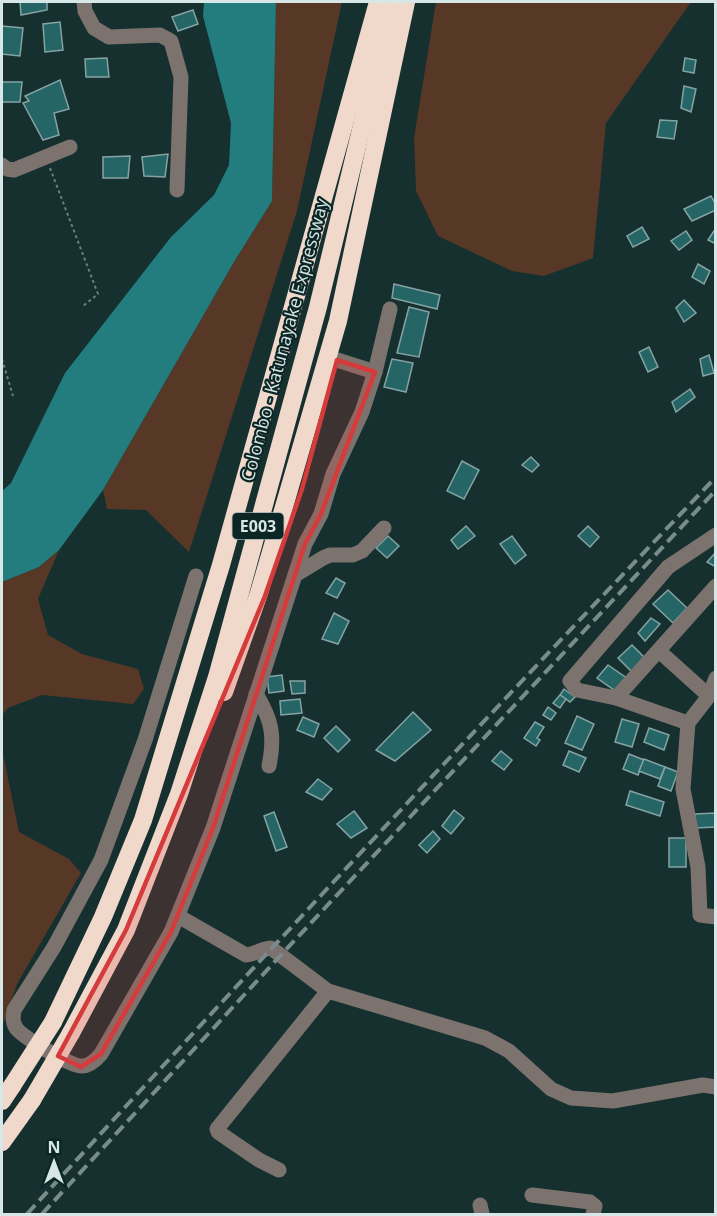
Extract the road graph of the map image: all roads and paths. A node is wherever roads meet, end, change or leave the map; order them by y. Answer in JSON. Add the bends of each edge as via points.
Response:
{"nodes":[{"id":1,"x":84,"y":2,"type":"edge"},
{"id":2,"x":378,"y":2,"type":"edge"},
{"id":3,"x":392,"y":2,"type":"edge"},
{"id":4,"x":399,"y":2,"type":"edge"},
{"id":5,"x":406,"y":2,"type":"edge"},
{"id":6,"x":411,"y":2,"type":"edge"},
{"id":7,"x":70,"y":147,"type":"dead end"},
{"id":8,"x":46,"y":157,"type":"junction"},
{"id":9,"x":2,"y":165,"type":"edge"},
{"id":10,"x":177,"y":190,"type":"dead end"},
{"id":11,"x":83,"y":306,"type":"dead end"},
{"id":12,"x":390,"y":309,"type":"dead end"},
{"id":13,"x":2,"y":359,"type":"edge"},
{"id":14,"x":337,"y":360,"type":"junction"},
{"id":15,"x":375,"y":372,"type":"junction"},
{"id":16,"x":14,"y":396,"type":"dead end"},
{"id":17,"x":384,"y":528,"type":"dead end"},
{"id":18,"x":716,"y":535,"type":"edge"},
{"id":19,"x":295,"y":575,"type":"junction"},
{"id":20,"x":196,"y":576,"type":"dead end"},
{"id":21,"x":716,"y":586,"type":"edge"},
{"id":22,"x":659,"y":651,"type":"junction"},
{"id":23,"x":716,"y":678,"type":"edge"},
{"id":24,"x":226,"y":687,"type":"junction"},
{"id":25,"x":256,"y":694,"type":"junction"},
{"id":26,"x":709,"y":696,"type":"junction"},
{"id":27,"x":616,"y":698,"type":"junction"},
{"id":28,"x":688,"y":723,"type":"junction"},
{"id":29,"x":193,"y":751,"type":"junction"},
{"id":30,"x":268,"y":766,"type":"dead end"},
{"id":31,"x":175,"y":805,"type":"junction"},
{"id":32,"x":178,"y":916,"type":"junction"},
{"id":33,"x":716,"y":917,"type":"edge"},
{"id":34,"x":328,"y":991,"type":"junction"},
{"id":35,"x":716,"y":1087,"type":"edge"},
{"id":36,"x":2,"y":1101,"type":"edge"},
{"id":37,"x":2,"y":1142,"type":"edge"},
{"id":38,"x":279,"y":1170,"type":"dead end"},
{"id":39,"x":532,"y":1195,"type":"dead end"},
{"id":40,"x":593,"y":1215,"type":"edge"}],
"edges":[{"from":1,"to":10,"type":"street","via":[[94,27],[109,37],[160,35],[171,41],[181,77]]},
{"from":2,"to":36,"type":"highway","name":"Colombo - Katunayake Expressway","number":"E003","bridge":true,"via":[[221,565],[143,820],[53,1022]]},
{"from":3,"to":29,"type":"highway","name":"Colombo - Katunayake Expressway","number":"E003","via":[[318,307],[217,677]]},
{"from":4,"to":29,"type":"highway","via":[[326,318],[230,651]]},
{"from":5,"to":24,"type":"highway","via":[[338,321],[259,593]]},
{"from":6,"to":14,"type":"highway","via":[[401,80]]},
{"from":7,"to":8,"type":"street"},
{"from":8,"to":9,"type":"street","via":[[14,170]]},
{"from":8,"to":11,"type":"path","via":[[98,294]]},
{"from":12,"to":15,"type":"street"},
{"from":13,"to":16,"type":"path"},
{"from":14,"to":15,"type":"street"},
{"from":14,"to":24,"type":"highway","via":[[302,489],[265,596]]},
{"from":15,"to":19,"type":"street"},
{"from":17,"to":19,"type":"street","via":[[362,551],[330,555]]},
{"from":18,"to":27,"type":"street","via":[[668,567],[570,681],[578,690]]},
{"from":19,"to":25,"type":"street"},
{"from":20,"to":32,"type":"street","via":[[145,740],[101,860],[15,1010],[15,1026],[27,1038],[71,1064],[81,1067],[92,1063],[102,1054]]},
{"from":21,"to":22,"type":"street"},
{"from":22,"to":26,"type":"street"},
{"from":22,"to":27,"type":"street"},
{"from":23,"to":26,"type":"street"},
{"from":24,"to":31,"type":"highway"},
{"from":25,"to":30,"type":"street","via":[[271,727],[273,747]]},
{"from":25,"to":32,"type":"street","via":[[213,828]]},
{"from":26,"to":28,"type":"street"},
{"from":27,"to":28,"type":"street"},
{"from":28,"to":33,"type":"street","via":[[683,789],[698,867],[700,915]]},
{"from":29,"to":31,"type":"highway","name":"Colombo - Katunayake Expressway","number":"E003"},
{"from":31,"to":37,"type":"highway","name":"Colombo - Katunayake Expressway","number":"E003","bridge":true,"via":[[126,930],[32,1100]]},
{"from":32,"to":34,"type":"street","via":[[246,955],[271,948]]},
{"from":34,"to":35,"type":"street","via":[[485,1038],[508,1051],[551,1089],[571,1098],[613,1101],[703,1085]]},
{"from":34,"to":38,"type":"street","via":[[217,1129]]},
{"from":39,"to":40,"type":"street","via":[[590,1202],[595,1206]]}]}
